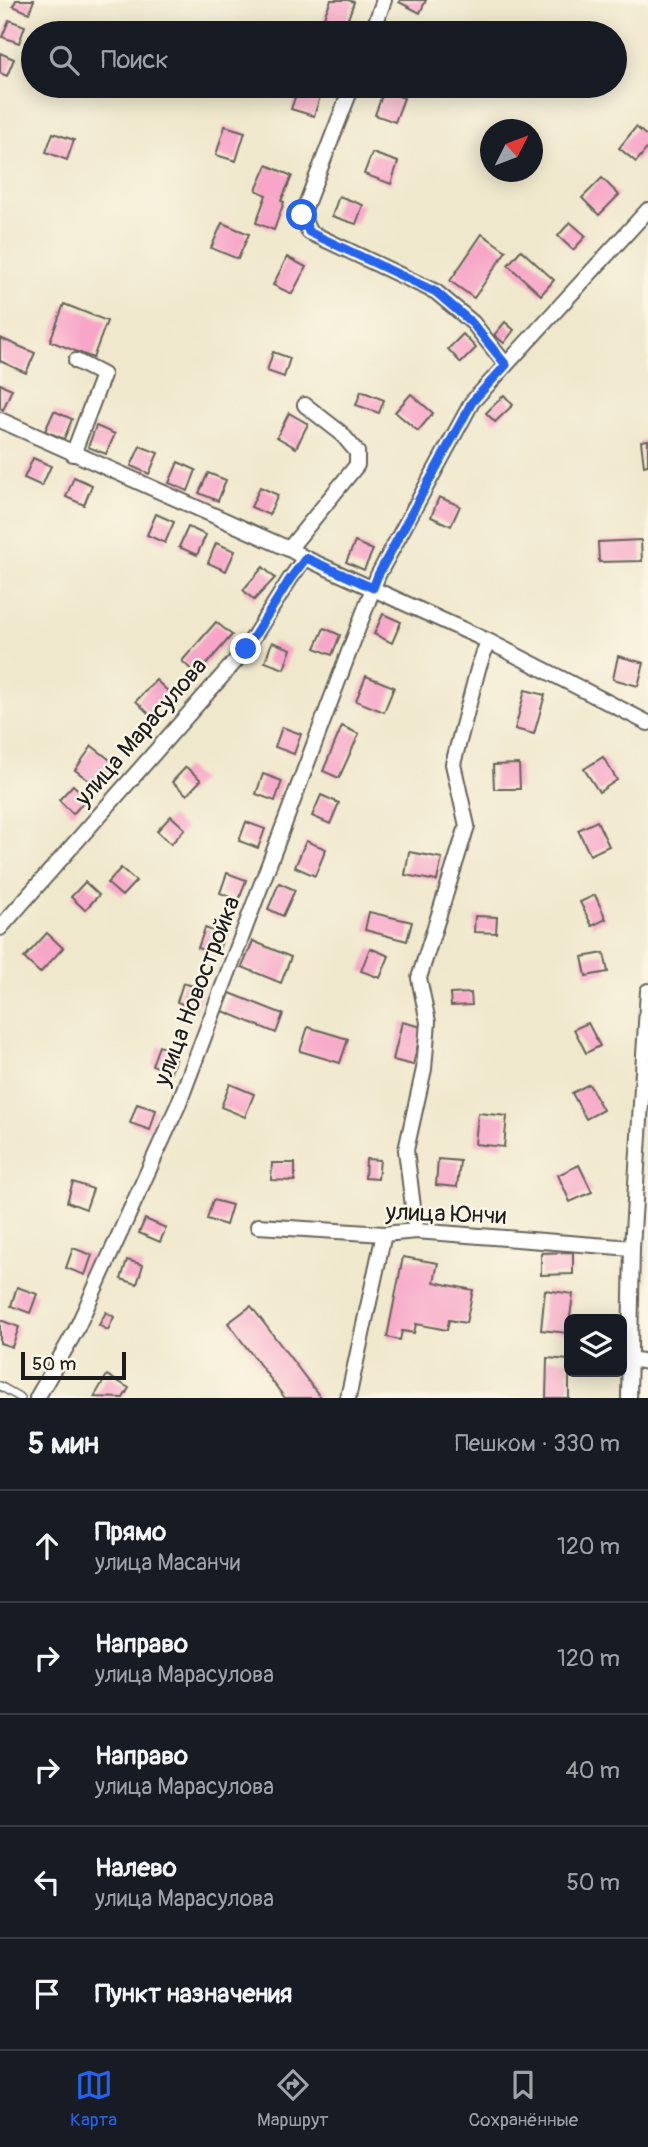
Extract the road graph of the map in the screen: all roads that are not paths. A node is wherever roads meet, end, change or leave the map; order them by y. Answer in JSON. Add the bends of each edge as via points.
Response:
{"nodes":[{"id":1,"x":384,"y":0,"type":"edge"},
{"id":2,"x":376,"y":21,"type":"edge"},
{"id":3,"x":347,"y":98,"type":"edge"},
{"id":4,"x":648,"y":210,"type":"edge"},
{"id":5,"x":76,"y":361,"type":"dead end"},
{"id":6,"x":506,"y":365,"type":"junction"},
{"id":7,"x":305,"y":405,"type":"dead end"},
{"id":8,"x":0,"y":421,"type":"edge"},
{"id":9,"x":73,"y":453,"type":"junction"},
{"id":10,"x":289,"y":549,"type":"junction"},
{"id":11,"x":306,"y":558,"type":"junction"},
{"id":12,"x":373,"y":588,"type":"junction"},
{"id":13,"x":488,"y":641,"type":"junction"},
{"id":14,"x":648,"y":723,"type":"edge"},
{"id":15,"x":0,"y":928,"type":"edge"},
{"id":16,"x":648,"y":991,"type":"edge"},
{"id":17,"x":258,"y":1226,"type":"dead end"},
{"id":18,"x":416,"y":1231,"type":"junction"},
{"id":19,"x":384,"y":1234,"type":"junction"},
{"id":20,"x":632,"y":1248,"type":"junction"},
{"id":21,"x":630,"y":1359,"type":"junction"},
{"id":22,"x":648,"y":1362,"type":"edge"},
{"id":23,"x":0,"y":1385,"type":"edge"},
{"id":24,"x":21,"y":1398,"type":"edge"},
{"id":25,"x":37,"y":1398,"type":"edge"},
{"id":26,"x":348,"y":1398,"type":"edge"},
{"id":27,"x":629,"y":1398,"type":"edge"}],
"edges":[{"from":1,"to":2,"type":"street"},
{"from":3,"to":6,"type":"street","via":[[302,215],[304,224],[309,232],[436,292],[472,323]]},
{"from":4,"to":6,"type":"street"},
{"from":5,"to":9,"type":"street","via":[[103,375]]},
{"from":6,"to":12,"type":"street","via":[[472,402]]},
{"from":7,"to":10,"type":"street","via":[[341,433],[357,452],[357,465]]},
{"from":8,"to":9,"type":"street"},
{"from":9,"to":10,"type":"street"},
{"from":10,"to":11,"type":"street"},
{"from":11,"to":12,"type":"street"},
{"from":11,"to":15,"type":"street","name":"улица Марасулова","via":[[246,649]]},
{"from":12,"to":13,"type":"street"},
{"from":12,"to":25,"type":"street","name":"улица Новостройка","via":[[179,1103],[76,1329]]},
{"from":13,"to":14,"type":"street"},
{"from":13,"to":18,"type":"street","via":[[453,764],[467,826],[419,978],[428,1022],[424,1069],[406,1150]]},
{"from":16,"to":20,"type":"street"},
{"from":17,"to":19,"type":"street","name":"улица Юнчи"},
{"from":18,"to":19,"type":"street","name":"улица Юнчи"},
{"from":18,"to":20,"type":"street","name":"улица Юнчи"},
{"from":19,"to":26,"type":"street"},
{"from":20,"to":21,"type":"street"},
{"from":21,"to":22,"type":"street"},
{"from":21,"to":27,"type":"street"},
{"from":23,"to":24,"type":"lane"}]}
